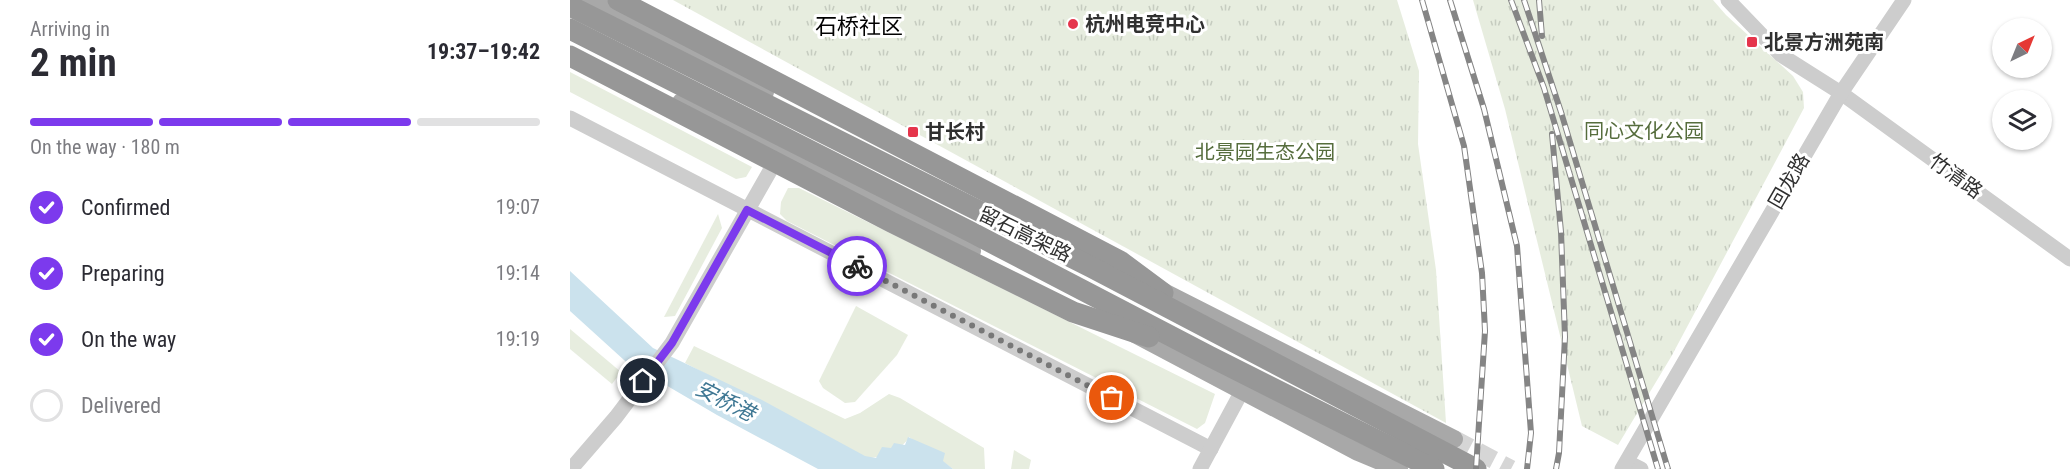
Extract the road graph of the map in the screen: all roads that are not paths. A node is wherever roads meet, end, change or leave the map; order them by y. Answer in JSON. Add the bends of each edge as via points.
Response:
{"nodes":[{"id":1,"x":588,"y":0,"type":"edge"},
{"id":2,"x":618,"y":0,"type":"edge"},
{"id":3,"x":1728,"y":0,"type":"edge"},
{"id":4,"x":1904,"y":0,"type":"edge"},
{"id":5,"x":570,"y":6,"type":"edge"},
{"id":6,"x":570,"y":29,"type":"edge"},
{"id":7,"x":570,"y":45,"type":"edge"},
{"id":8,"x":570,"y":56,"type":"edge"},
{"id":9,"x":1841,"y":93,"type":"junction"},
{"id":10,"x":570,"y":118,"type":"edge"},
{"id":11,"x":781,"y":153,"type":"junction"},
{"id":12,"x":747,"y":210,"type":"junction"},
{"id":13,"x":2070,"y":260,"type":"edge"},
{"id":14,"x":1217,"y":333,"type":"junction"},
{"id":15,"x":1209,"y":356,"type":"junction"},
{"id":16,"x":1242,"y":391,"type":"junction"},
{"id":17,"x":1454,"y":438,"type":"tunnel mouth"},
{"id":18,"x":1210,"y":449,"type":"junction"},
{"id":19,"x":1624,"y":465,"type":"edge"},
{"id":20,"x":571,"y":469,"type":"edge"},
{"id":21,"x":1200,"y":469,"type":"edge"},
{"id":22,"x":1399,"y":469,"type":"edge"},
{"id":23,"x":1434,"y":469,"type":"edge"},
{"id":24,"x":1476,"y":469,"type":"edge"},
{"id":25,"x":1641,"y":469,"type":"edge"}],
"edges":[{"from":1,"to":17,"type":"main road","via":[[785,103]]},
{"from":2,"to":14,"type":"highway","via":[[1120,261]]},
{"from":3,"to":9,"type":"street","name":"竹清路","via":[[1781,55]]},
{"from":4,"to":9,"type":"street","name":"回龙路"},
{"from":5,"to":14,"type":"highway","name":"留石高架路"},
{"from":6,"to":15,"type":"highway","name":"留石高架路"},
{"from":7,"to":11,"type":"main road"},
{"from":8,"to":15,"type":"highway","via":[[1073,312]]},
{"from":9,"to":13,"type":"street","name":"竹清路"},
{"from":9,"to":19,"type":"street","name":"回龙路"},
{"from":10,"to":12,"type":"street"},
{"from":11,"to":12,"type":"street"},
{"from":11,"to":16,"type":"main road"},
{"from":12,"to":18,"type":"street"},
{"from":12,"to":20,"type":"street","via":[[665,352]]},
{"from":14,"to":24,"type":"highway","name":"留石高架路"},
{"from":15,"to":23,"type":"highway","name":"留石高架路"},
{"from":16,"to":18,"type":"street"},
{"from":16,"to":22,"type":"main road","via":[[1358,452]]},
{"from":18,"to":21,"type":"street"},
{"from":19,"to":25,"type":"street"}]}
